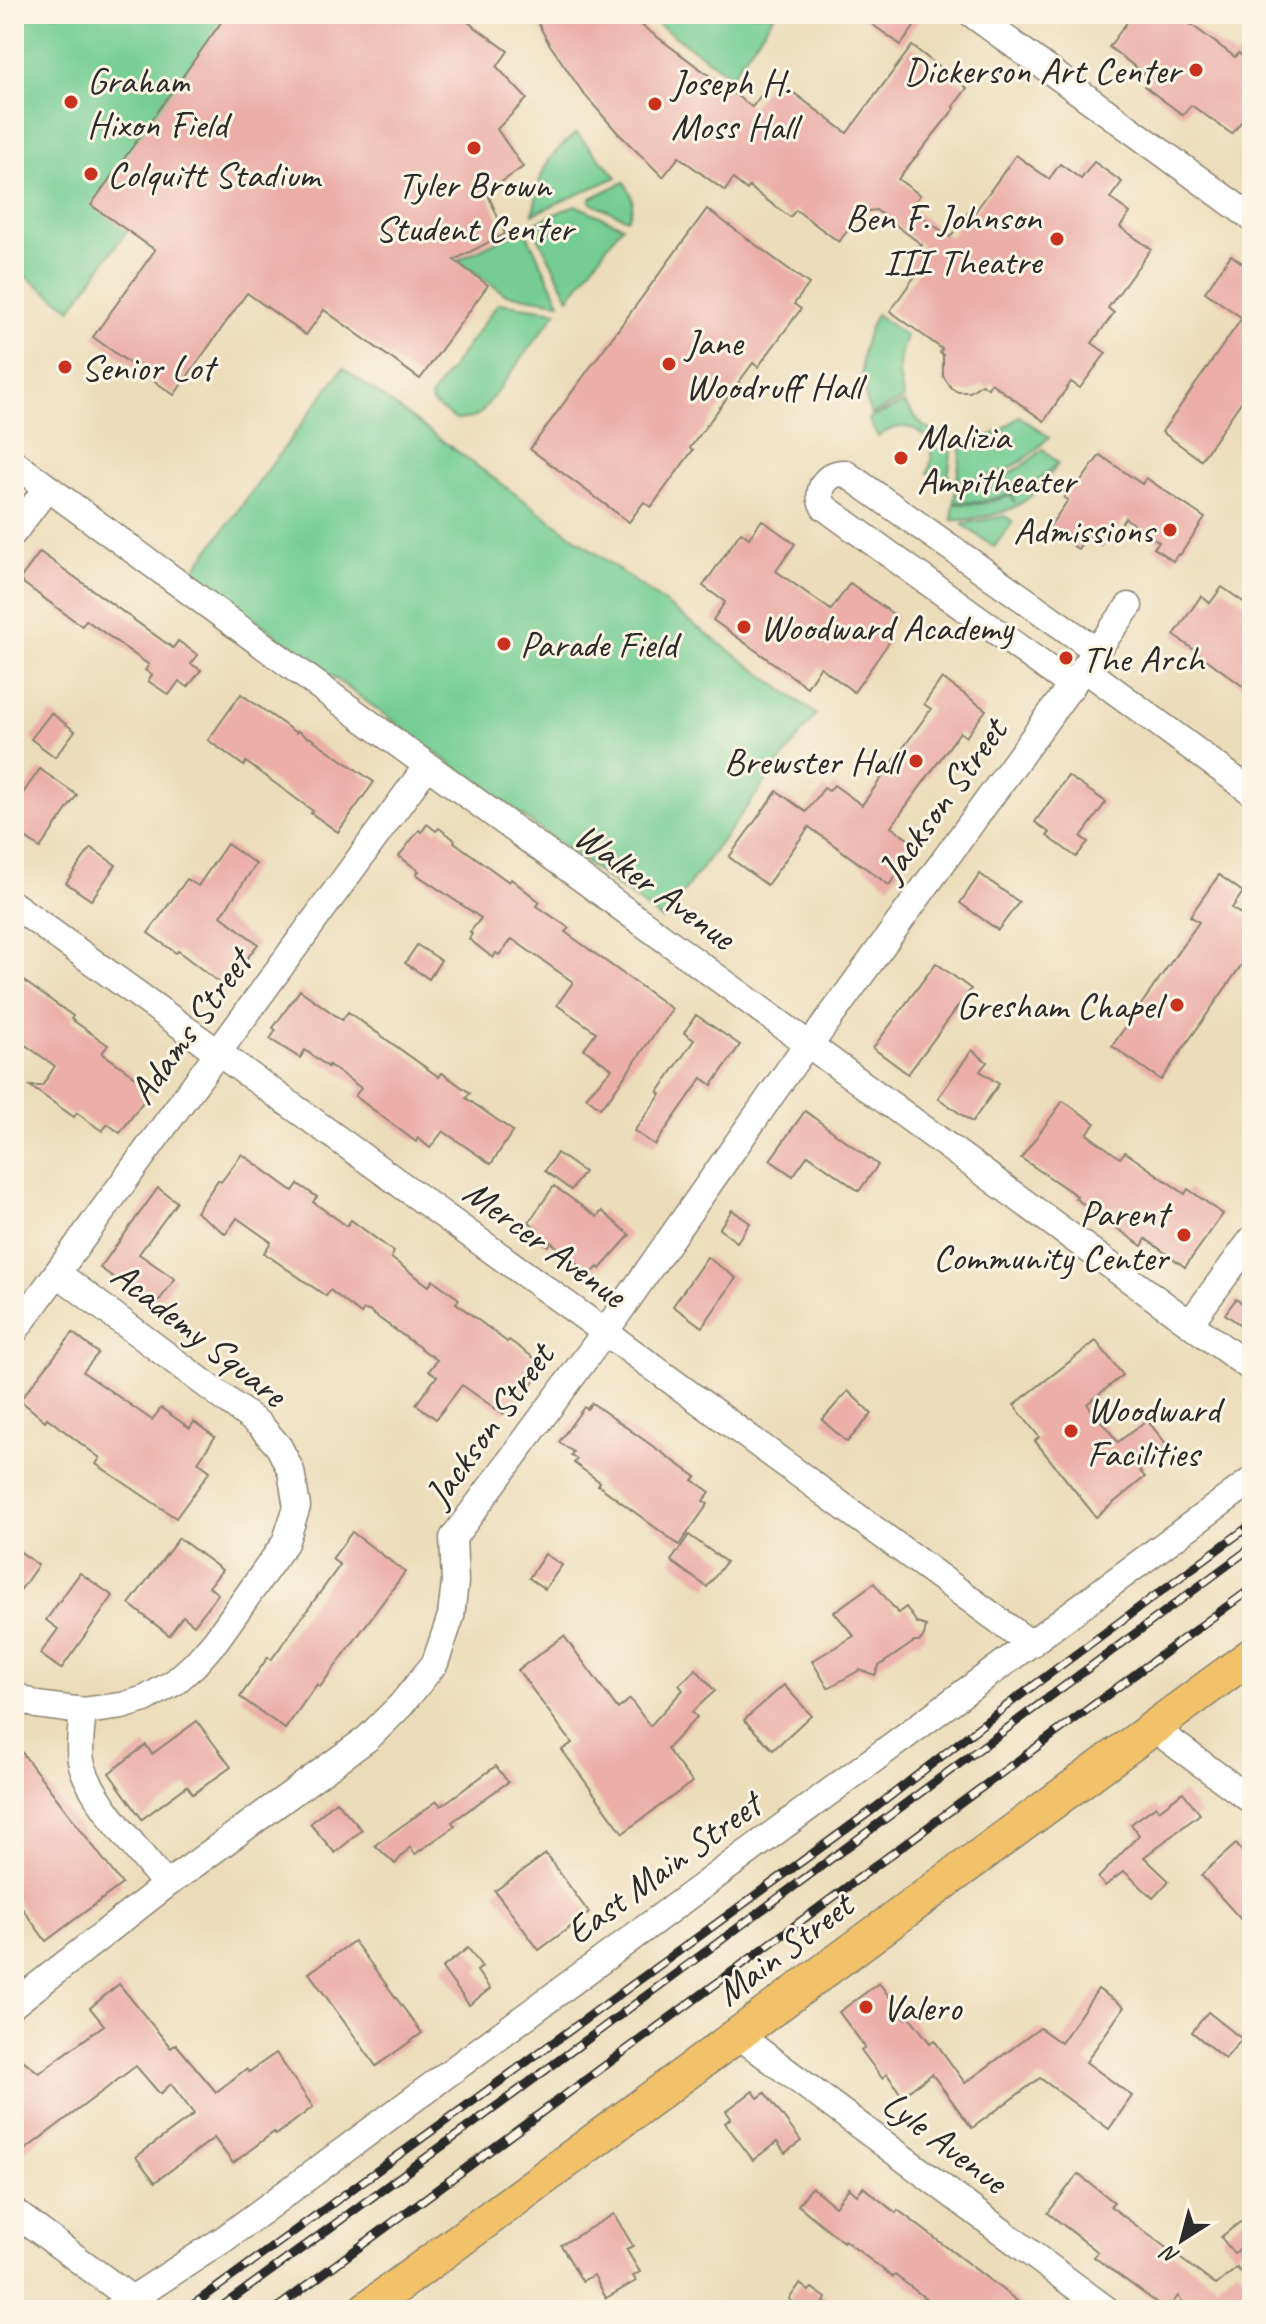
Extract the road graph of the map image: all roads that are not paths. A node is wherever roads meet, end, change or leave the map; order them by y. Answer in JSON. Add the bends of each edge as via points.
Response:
{"nodes":[{"id":1,"x":974,"y":15,"type":"edge"},
{"id":2,"x":1252,"y":218,"type":"edge"},
{"id":3,"x":14,"y":463,"type":"edge"},
{"id":4,"x":47,"y":488,"type":"junction"},
{"id":5,"x":14,"y":532,"type":"edge"},
{"id":6,"x":1129,"y":606,"type":"dead end"},
{"id":7,"x":1085,"y":669,"type":"junction"},
{"id":8,"x":427,"y":766,"type":"junction"},
{"id":9,"x":1252,"y":792,"type":"edge"},
{"id":10,"x":14,"y":905,"type":"edge"},
{"id":11,"x":811,"y":1041,"type":"junction"},
{"id":12,"x":218,"y":1053,"type":"junction"},
{"id":13,"x":1252,"y":1239,"type":"edge"},
{"id":14,"x":57,"y":1273,"type":"junction"},
{"id":15,"x":1190,"y":1323,"type":"junction"},
{"id":16,"x":14,"y":1332,"type":"edge"},
{"id":17,"x":605,"y":1332,"type":"junction"},
{"id":18,"x":1252,"y":1369,"type":"edge"},
{"id":19,"x":1252,"y":1480,"type":"edge"},
{"id":20,"x":1031,"y":1644,"type":"junction"},
{"id":21,"x":1252,"y":1655,"type":"edge"},
{"id":22,"x":14,"y":1695,"type":"edge"},
{"id":23,"x":83,"y":1711,"type":"junction"},
{"id":24,"x":1153,"y":1728,"type":"junction"},
{"id":25,"x":1252,"y":1801,"type":"edge"},
{"id":26,"x":166,"y":1885,"type":"junction"},
{"id":27,"x":14,"y":2004,"type":"edge"},
{"id":28,"x":738,"y":2035,"type":"junction"},
{"id":29,"x":14,"y":2212,"type":"edge"},
{"id":30,"x":124,"y":2305,"type":"edge"},
{"id":31,"x":365,"y":2310,"type":"edge"},
{"id":32,"x":1107,"y":2310,"type":"edge"}],
"edges":[{"from":1,"to":2,"type":"street"},
{"from":3,"to":4,"type":"street","name":"Walker Avenue"},
{"from":4,"to":5,"type":"street"},
{"from":4,"to":8,"type":"street","name":"Walker Avenue"},
{"from":6,"to":7,"type":"street","name":"Jackson Street"},
{"from":7,"to":7,"type":"street","via":[[824,507],[824,482],[845,473]]},
{"from":7,"to":9,"type":"street"},
{"from":7,"to":11,"type":"street","name":"Jackson Street"},
{"from":8,"to":11,"type":"street","name":"Walker Avenue"},
{"from":8,"to":12,"type":"street","name":"Adams Street"},
{"from":10,"to":12,"type":"street","name":"Mercer Avenue"},
{"from":11,"to":15,"type":"street","name":"Walker Avenue"},
{"from":11,"to":17,"type":"street","name":"Jackson Street"},
{"from":12,"to":14,"type":"street","name":"Adams Street"},
{"from":12,"to":17,"type":"street","name":"Mercer Avenue"},
{"from":13,"to":15,"type":"street"},
{"from":14,"to":16,"type":"street","name":"Adams Street"},
{"from":14,"to":23,"type":"street","name":"Academy Square","via":[[260,1425],[291,1471],[297,1507],[285,1543],[195,1664],[145,1699]]},
{"from":15,"to":18,"type":"street","name":"Walker Avenue"},
{"from":17,"to":20,"type":"street","name":"Mercer Avenue"},
{"from":17,"to":26,"type":"street","name":"Jackson Street","via":[[453,1538],[451,1616],[435,1663],[368,1738]]},
{"from":19,"to":20,"type":"street","name":"East Main Street"},
{"from":20,"to":30,"type":"street","name":"East Main Street","via":[[224,2239]]},
{"from":21,"to":24,"type":"main road","name":"Main Street"},
{"from":22,"to":23,"type":"street","name":"Academy Square","via":[[37,1705]]},
{"from":23,"to":26,"type":"street","via":[[80,1758],[86,1779]]},
{"from":24,"to":25,"type":"street"},
{"from":24,"to":28,"type":"main road","name":"Main Street"},
{"from":26,"to":27,"type":"street","name":"Jackson Street"},
{"from":28,"to":31,"type":"main road","name":"Main Street"},
{"from":28,"to":32,"type":"street","name":"Lyle Avenue"},
{"from":29,"to":30,"type":"street"}]}
